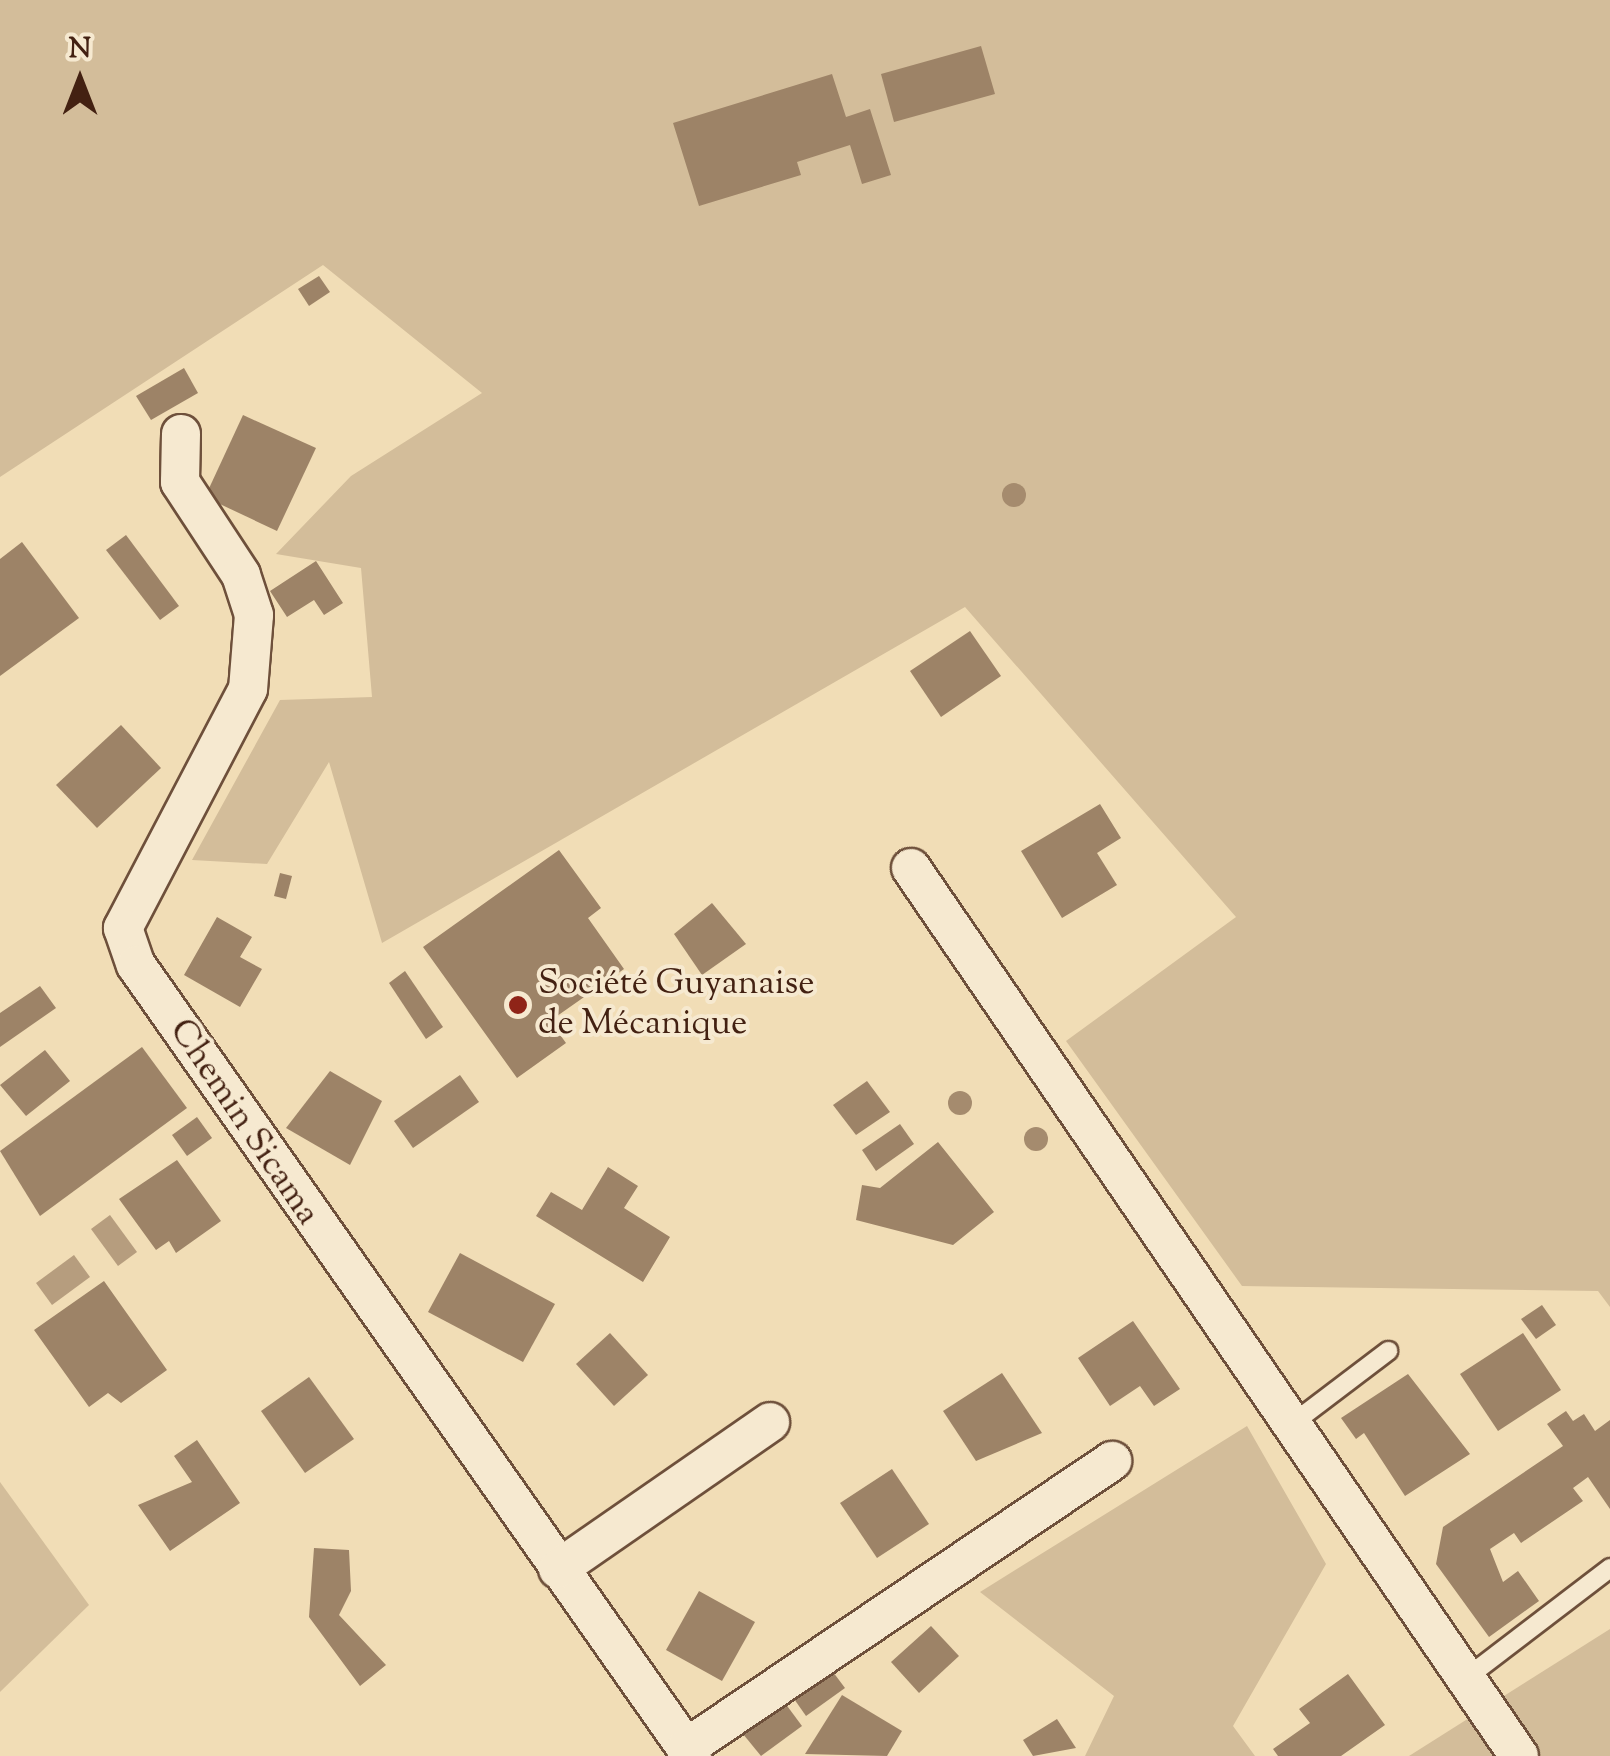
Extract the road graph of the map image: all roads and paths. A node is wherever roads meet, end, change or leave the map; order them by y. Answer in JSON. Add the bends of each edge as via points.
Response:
{"nodes":[{"id":1,"x":182,"y":434,"type":"dead end"},
{"id":2,"x":911,"y":868,"type":"dead end"},
{"id":3,"x":1388,"y":1352,"type":"dead end"},
{"id":4,"x":770,"y":1422,"type":"dead end"},
{"id":5,"x":1288,"y":1427,"type":"junction"},
{"id":6,"x":1112,"y":1461,"type":"dead end"},
{"id":7,"x":1610,"y":1568,"type":"edge"},
{"id":8,"x":558,"y":1569,"type":"junction"},
{"id":9,"x":1465,"y":1679,"type":"junction"},
{"id":10,"x":689,"y":1752,"type":"edge"},
{"id":11,"x":1519,"y":1756,"type":"edge"}],
"edges":[{"from":1,"to":8,"type":"street","name":"Chemin Sicama","via":[[180,482],[241,574],[254,616],[248,689],[123,928],[136,965]]},
{"from":2,"to":5,"type":"street"},
{"from":3,"to":5,"type":"lane"},
{"from":4,"to":8,"type":"street"},
{"from":5,"to":9,"type":"street"},
{"from":6,"to":10,"type":"street"},
{"from":7,"to":9,"type":"lane"},
{"from":8,"to":10,"type":"street","name":"Chemin Sicama"},
{"from":9,"to":11,"type":"street"}]}
